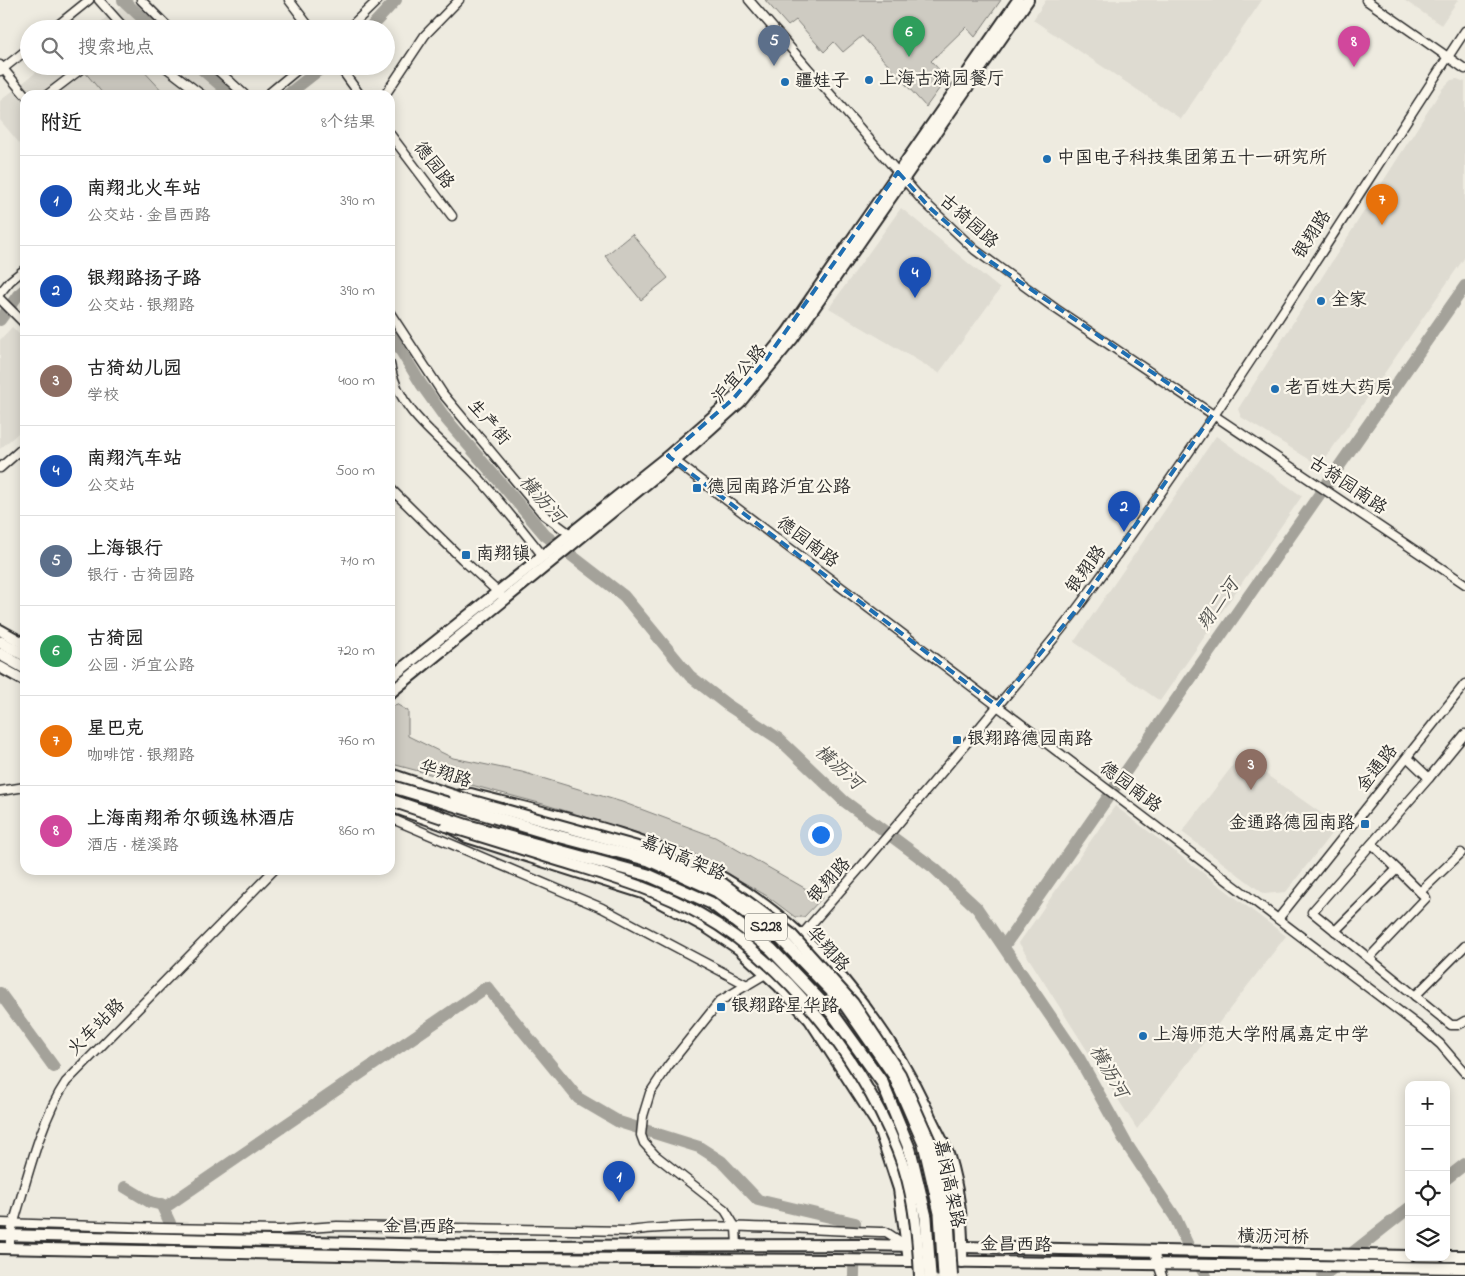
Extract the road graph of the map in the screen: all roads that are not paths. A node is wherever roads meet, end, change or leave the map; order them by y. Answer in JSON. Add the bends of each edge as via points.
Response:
{"nodes":[{"id":1,"x":89,"y":0,"type":"edge"},
{"id":2,"x":99,"y":0,"type":"edge"},
{"id":3,"x":141,"y":0,"type":"edge"},
{"id":4,"x":289,"y":0,"type":"edge"},
{"id":5,"x":378,"y":0,"type":"edge"},
{"id":6,"x":459,"y":0,"type":"edge"},
{"id":7,"x":750,"y":0,"type":"edge"},
{"id":8,"x":1018,"y":0,"type":"edge"},
{"id":9,"x":1028,"y":0,"type":"edge"},
{"id":10,"x":1366,"y":0,"type":"edge"},
{"id":11,"x":64,"y":20,"type":"edge"},
{"id":12,"x":117,"y":20,"type":"edge"},
{"id":13,"x":161,"y":20,"type":"edge"},
{"id":14,"x":304,"y":20,"type":"edge"},
{"id":15,"x":357,"y":20,"type":"edge"},
{"id":16,"x":1465,"y":31,"type":"edge"},
{"id":17,"x":20,"y":54,"type":"edge"},
{"id":18,"x":1448,"y":57,"type":"junction"},
{"id":19,"x":1,"y":68,"type":"edge"},
{"id":20,"x":1465,"y":69,"type":"edge"},
{"id":21,"x":73,"y":75,"type":"edge"},
{"id":22,"x":176,"y":75,"type":"edge"},
{"id":23,"x":223,"y":75,"type":"edge"},
{"id":24,"x":291,"y":75,"type":"edge"},
{"id":25,"x":346,"y":75,"type":"edge"},
{"id":26,"x":21,"y":90,"type":"edge"},
{"id":27,"x":54,"y":90,"type":"edge"},
{"id":28,"x":195,"y":90,"type":"edge"},
{"id":29,"x":239,"y":90,"type":"edge"},
{"id":30,"x":273,"y":90,"type":"edge"},
{"id":31,"x":356,"y":90,"type":"edge"},
{"id":32,"x":388,"y":90,"type":"edge"},
{"id":33,"x":395,"y":141,"type":"edge"},
{"id":34,"x":901,"y":176,"type":"junction"},
{"id":35,"x":452,"y":216,"type":"dead end"},
{"id":36,"x":20,"y":273,"type":"edge"},
{"id":37,"x":0,"y":293,"type":"edge"},
{"id":38,"x":2,"y":300,"type":"edge"},
{"id":39,"x":20,"y":319,"type":"edge"},
{"id":40,"x":395,"y":321,"type":"edge"},
{"id":41,"x":395,"y":381,"type":"edge"},
{"id":42,"x":1214,"y":414,"type":"junction"},
{"id":43,"x":20,"y":450,"type":"edge"},
{"id":44,"x":671,"y":458,"type":"junction"},
{"id":45,"x":0,"y":468,"type":"edge"},
{"id":46,"x":395,"y":493,"type":"edge"},
{"id":47,"x":571,"y":540,"type":"junction"},
{"id":48,"x":550,"y":555,"type":"junction"},
{"id":49,"x":1465,"y":584,"type":"edge"},
{"id":50,"x":502,"y":595,"type":"junction"},
{"id":51,"x":0,"y":630,"type":"edge"},
{"id":52,"x":20,"y":641,"type":"edge"},
{"id":53,"x":0,"y":642,"type":"edge"},
{"id":54,"x":20,"y":653,"type":"edge"},
{"id":55,"x":0,"y":654,"type":"edge"},
{"id":56,"x":20,"y":665,"type":"edge"},
{"id":57,"x":0,"y":667,"type":"edge"},
{"id":58,"x":395,"y":674,"type":"edge"},
{"id":59,"x":20,"y":678,"type":"edge"},
{"id":60,"x":1465,"y":684,"type":"edge"},
{"id":61,"x":395,"y":689,"type":"edge"},
{"id":62,"x":997,"y":706,"type":"junction"},
{"id":63,"x":1465,"y":734,"type":"edge"},
{"id":64,"x":1407,"y":757,"type":"junction"},
{"id":65,"x":395,"y":776,"type":"edge"},
{"id":66,"x":1429,"y":778,"type":"junction"},
{"id":67,"x":395,"y":787,"type":"edge"},
{"id":68,"x":20,"y":788,"type":"edge"},
{"id":69,"x":0,"y":792,"type":"edge"},
{"id":70,"x":454,"y":796,"type":"junction"},
{"id":71,"x":395,"y":802,"type":"edge"},
{"id":72,"x":395,"y":808,"type":"edge"},
{"id":73,"x":395,"y":820,"type":"edge"},
{"id":74,"x":448,"y":826,"type":"junction"},
{"id":75,"x":1372,"y":844,"type":"junction"},
{"id":76,"x":1461,"y":853,"type":"dead end"},
{"id":77,"x":1397,"y":869,"type":"junction"},
{"id":78,"x":269,"y":875,"type":"edge"},
{"id":79,"x":1420,"y":892,"type":"junction"},
{"id":80,"x":1278,"y":919,"type":"junction"},
{"id":81,"x":1336,"y":931,"type":"junction"},
{"id":82,"x":802,"y":935,"type":"junction"},
{"id":83,"x":1465,"y":946,"type":"edge"},
{"id":84,"x":1368,"y":958,"type":"junction"},
{"id":85,"x":766,"y":975,"type":"junction"},
{"id":86,"x":747,"y":985,"type":"junction"},
{"id":87,"x":1415,"y":996,"type":"junction"},
{"id":88,"x":1465,"y":1022,"type":"edge"},
{"id":89,"x":1465,"y":1073,"type":"edge"},
{"id":90,"x":0,"y":1223,"type":"edge"},
{"id":91,"x":14,"y":1223,"type":"junction"},
{"id":92,"x":736,"y":1228,"type":"junction"},
{"id":93,"x":5,"y":1235,"type":"edge"},
{"id":94,"x":737,"y":1245,"type":"junction"},
{"id":95,"x":907,"y":1246,"type":"junction"},
{"id":96,"x":962,"y":1247,"type":"junction"},
{"id":97,"x":5,"y":1248,"type":"edge"},
{"id":98,"x":1156,"y":1252,"type":"junction"},
{"id":99,"x":1405,"y":1256,"type":"edge"},
{"id":100,"x":1450,"y":1256,"type":"edge"},
{"id":101,"x":1465,"y":1256,"type":"edge"},
{"id":102,"x":909,"y":1261,"type":"junction"},
{"id":103,"x":962,"y":1262,"type":"junction"},
{"id":104,"x":1163,"y":1265,"type":"junction"},
{"id":105,"x":1465,"y":1268,"type":"edge"},
{"id":106,"x":920,"y":1276,"type":"edge"},
{"id":107,"x":930,"y":1276,"type":"edge"},
{"id":108,"x":944,"y":1276,"type":"edge"},
{"id":109,"x":952,"y":1276,"type":"edge"},
{"id":110,"x":1162,"y":1276,"type":"edge"}],
"edges":[{"from":1,"to":11,"type":"street"},
{"from":2,"to":12,"type":"street"},
{"from":3,"to":13,"type":"street"},
{"from":4,"to":14,"type":"street"},
{"from":5,"to":15,"type":"street"},
{"from":6,"to":32,"type":"street","via":[[418,43]]},
{"from":7,"to":34,"type":"street","name":"古猗园路"},
{"from":8,"to":34,"type":"main road","name":"沪宜公路"},
{"from":9,"to":34,"type":"main road","name":"沪宜公路"},
{"from":10,"to":18,"type":"street"},
{"from":16,"to":18,"type":"street","name":"银翔路"},
{"from":17,"to":19,"type":"street"},
{"from":18,"to":20,"type":"street"},
{"from":18,"to":42,"type":"street","name":"银翔路"},
{"from":19,"to":26,"type":"street"},
{"from":21,"to":27,"type":"street"},
{"from":22,"to":28,"type":"street"},
{"from":23,"to":29,"type":"street"},
{"from":24,"to":30,"type":"street"},
{"from":25,"to":31,"type":"street"},
{"from":33,"to":35,"type":"street","name":"德园路"},
{"from":34,"to":42,"type":"street","name":"古猗园路","via":[[930,208],[991,262]]},
{"from":34,"to":44,"type":"main road","name":"沪宜公路","via":[[768,370],[740,402]]},
{"from":36,"to":37,"type":"street"},
{"from":38,"to":39,"type":"street"},
{"from":40,"to":47,"type":"street","name":"生产街","via":[[443,394],[543,514]]},
{"from":41,"to":48,"type":"street","via":[[419,419]]},
{"from":42,"to":49,"type":"street","name":"古猗园南路"},
{"from":42,"to":62,"type":"street","name":"银翔路","via":[[1128,540]]},
{"from":43,"to":45,"type":"street"},
{"from":44,"to":47,"type":"main road","name":"沪宜公路"},
{"from":44,"to":62,"type":"street","name":"德园南路"},
{"from":46,"to":50,"type":"street"},
{"from":47,"to":48,"type":"main road","name":"沪宜公路"},
{"from":48,"to":50,"type":"main road","name":"沪宜公路"},
{"from":50,"to":58,"type":"main road","name":"沪宜公路"},
{"from":50,"to":61,"type":"main road","name":"沪宜公路"},
{"from":51,"to":52,"type":"main road"},
{"from":53,"to":54,"type":"highway"},
{"from":55,"to":56,"type":"highway"},
{"from":57,"to":59,"type":"main road"},
{"from":60,"to":64,"type":"street","name":"金通路"},
{"from":62,"to":80,"type":"street","name":"德园南路"},
{"from":62,"to":82,"type":"street","name":"银翔路"},
{"from":63,"to":66,"type":"street"},
{"from":64,"to":66,"type":"street"},
{"from":64,"to":80,"type":"street","name":"金通路"},
{"from":65,"to":70,"type":"main road","name":"华翔路"},
{"from":66,"to":75,"type":"street"},
{"from":67,"to":108,"type":"highway","name":"嘉闵高架路","number":"S228","bridge":true,"via":[[649,860],[717,891],[779,937],[846,1006],[894,1075],[924,1144],[940,1213]]},
{"from":68,"to":69,"type":"street"},
{"from":70,"to":82,"type":"main road","via":[[471,794],[655,846],[724,878],[767,906]]},
{"from":70,"to":109,"type":"main road","name":"华翔路","bridge":true,"via":[[652,851],[722,883],[790,933],[853,1003],[900,1074],[936,1155],[948,1213]]},
{"from":71,"to":107,"type":"highway","name":"嘉闵高架路","number":"S228","bridge":true,"via":[[465,825],[648,875],[711,903],[771,949],[833,1014],[882,1082],[910,1150],[926,1218]]},
{"from":72,"to":74,"type":"main road"},
{"from":73,"to":86,"type":"street","via":[[602,908]]},
{"from":74,"to":85,"type":"main road","via":[[467,838],[643,893],[706,926],[739,949]]},
{"from":74,"to":106,"type":"main road","bridge":true,"via":[[644,887],[701,914],[759,955],[823,1021],[885,1119],[913,1206]]},
{"from":75,"to":77,"type":"street"},
{"from":75,"to":81,"type":"street","via":[[1312,912]]},
{"from":76,"to":79,"type":"street"},
{"from":77,"to":79,"type":"street"},
{"from":77,"to":81,"type":"street"},
{"from":78,"to":91,"type":"street","name":"火车站路","via":[[66,1082],[45,1125]]},
{"from":79,"to":84,"type":"street","via":[[1426,898]]},
{"from":80,"to":89,"type":"street","name":"德园南路","via":[[1424,1030]]},
{"from":81,"to":84,"type":"street"},
{"from":82,"to":85,"type":"street","name":"银翔路"},
{"from":82,"to":96,"type":"main road","via":[[869,1012],[911,1077],[948,1156],[960,1210]]},
{"from":83,"to":87,"type":"street"},
{"from":84,"to":87,"type":"street"},
{"from":85,"to":86,"type":"street","name":"银翔路"},
{"from":85,"to":95,"type":"main road","via":[[810,1020],[878,1125],[899,1189]]},
{"from":86,"to":92,"type":"street","name":"银翔路","via":[[720,1002],[668,1066],[650,1093],[641,1135],[655,1155],[725,1210]]},
{"from":87,"to":88,"type":"street","via":[[1451,1025]]},
{"from":90,"to":91,"type":"street"},
{"from":91,"to":92,"type":"street","via":[[270,1230],[337,1226],[628,1231],[666,1227]]},
{"from":91,"to":93,"type":"street","name":"火车站路"},
{"from":92,"to":94,"type":"street"},
{"from":92,"to":95,"type":"street","via":[[886,1232]]},
{"from":93,"to":94,"type":"main road","name":"金昌西路","via":[[487,1246]]},
{"from":93,"to":97,"type":"street","name":"火车站路"},
{"from":94,"to":95,"type":"main road","name":"金昌西路"},
{"from":95,"to":96,"type":"main road","name":"金昌西路"},
{"from":95,"to":102,"type":"main road"},
{"from":96,"to":98,"type":"main road","name":"金昌西路"},
{"from":96,"to":103,"type":"main road"},
{"from":97,"to":102,"type":"main road","name":"金昌西路","via":[[477,1258]]},
{"from":98,"to":99,"type":"main road","name":"横沥河桥"},
{"from":98,"to":104,"type":"street"},
{"from":100,"to":101,"type":"main road"},
{"from":102,"to":103,"type":"main road","name":"金昌西路"},
{"from":103,"to":104,"type":"main road","name":"金昌西路"},
{"from":104,"to":105,"type":"main road","name":"横沥河桥"},
{"from":104,"to":110,"type":"street"}]}
